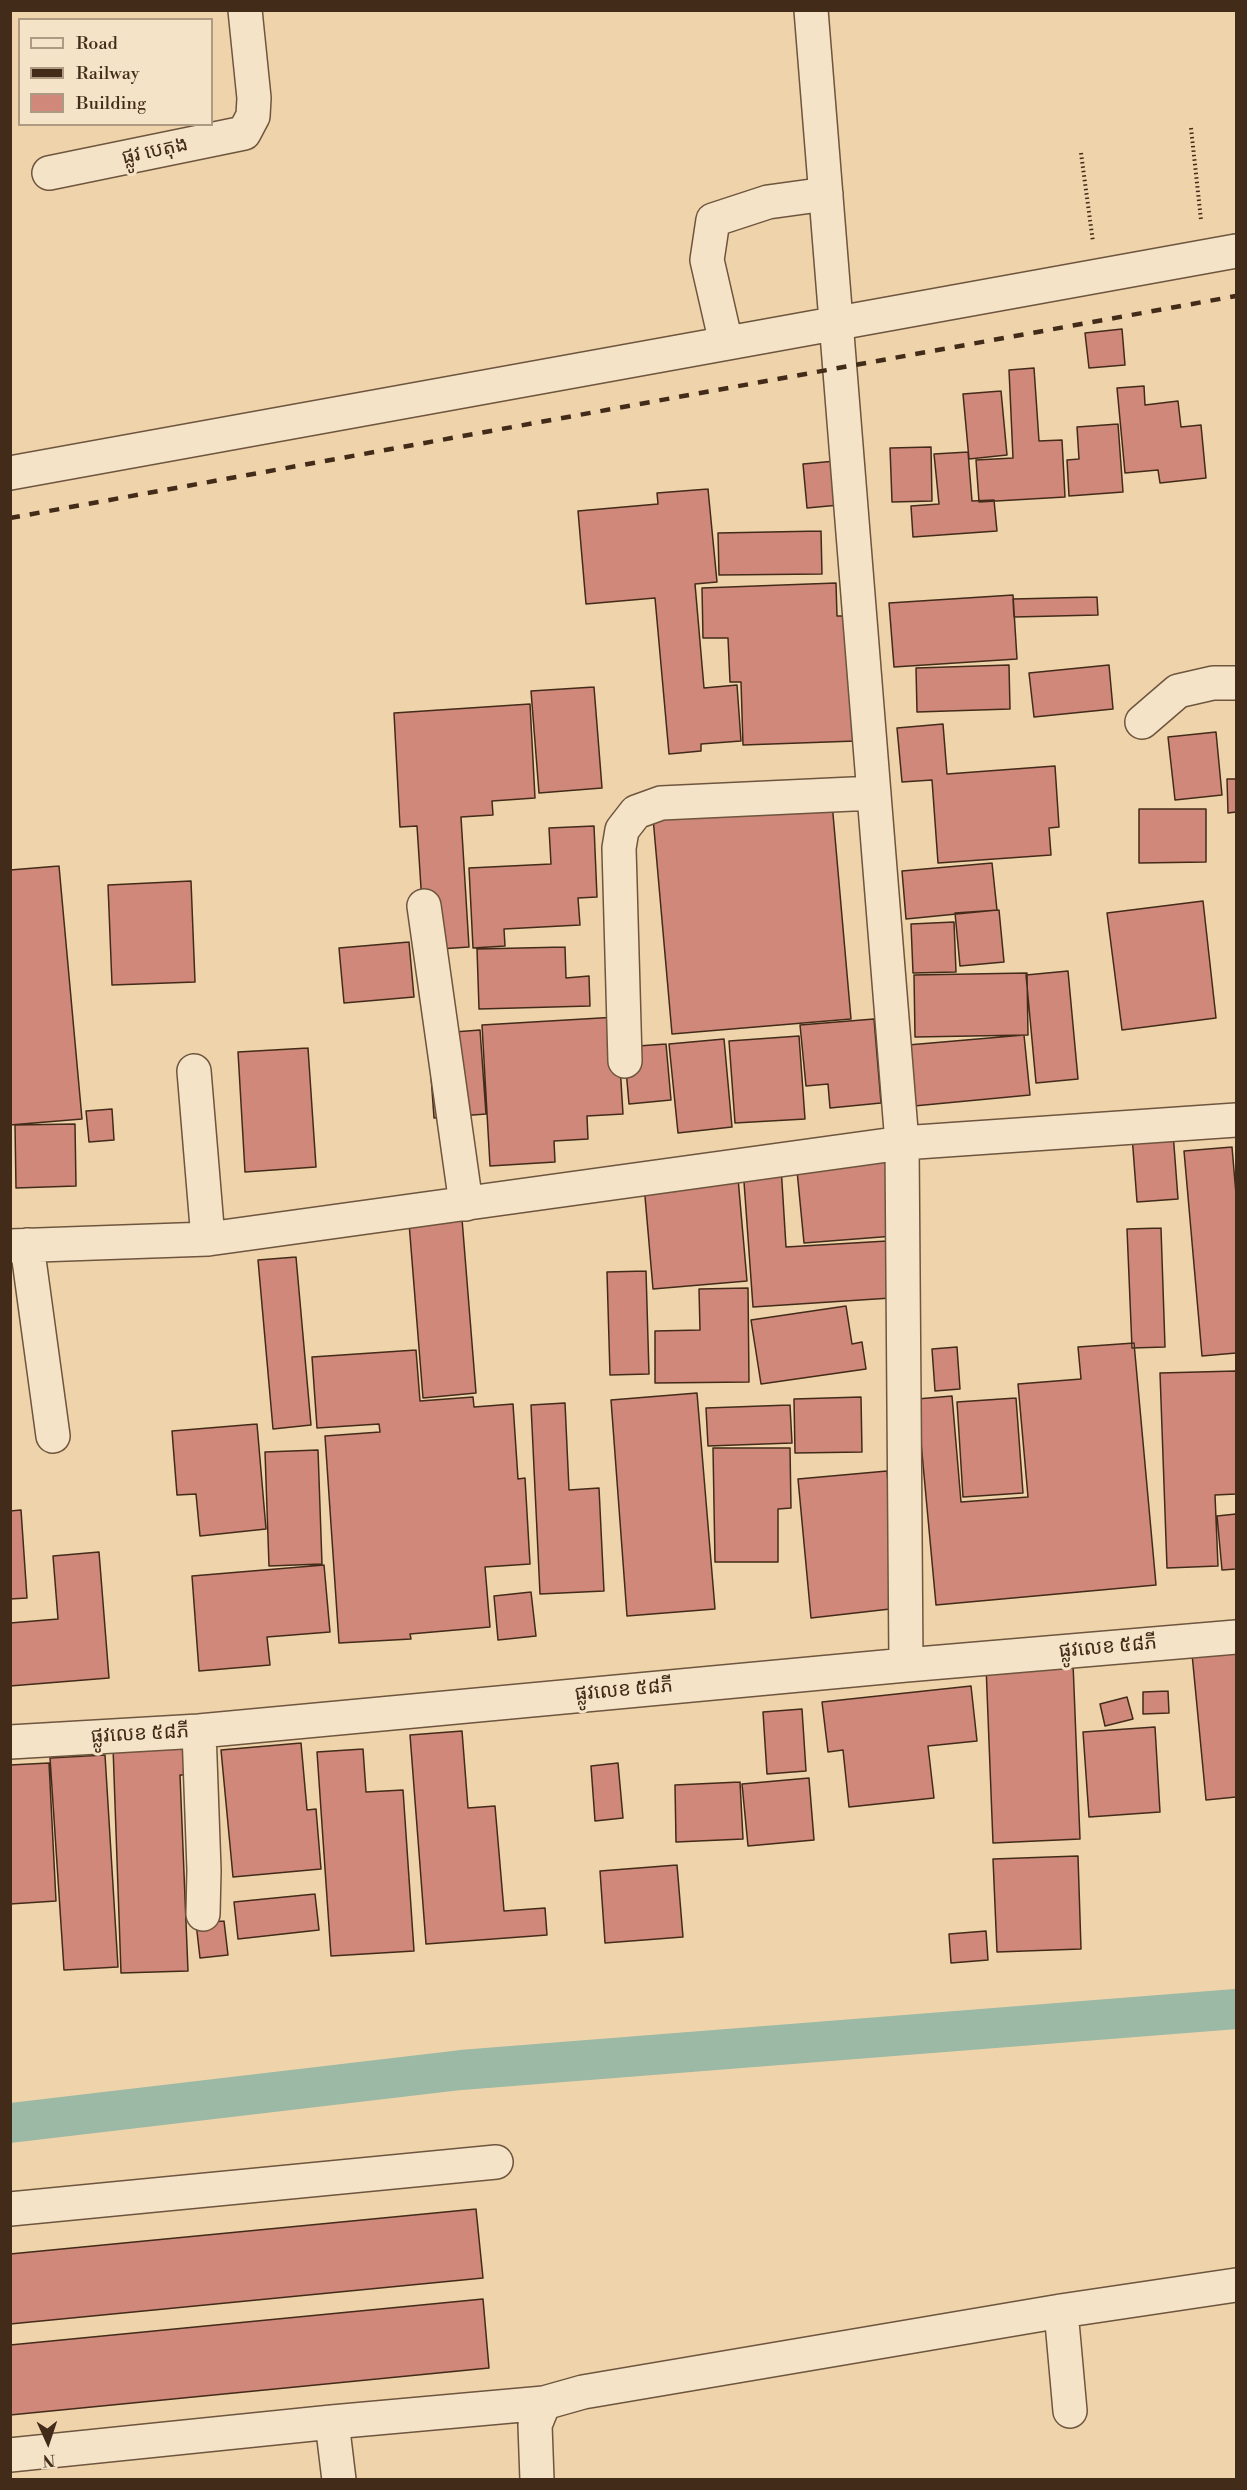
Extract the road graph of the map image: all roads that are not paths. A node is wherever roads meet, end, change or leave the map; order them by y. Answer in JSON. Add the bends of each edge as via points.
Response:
{"nodes":[{"id":1,"x":245,"y":10,"type":"edge"},
{"id":2,"x":811,"y":10,"type":"edge"},
{"id":3,"x":49,"y":173,"type":"dead end"},
{"id":4,"x":826,"y":194,"type":"junction"},
{"id":5,"x":1236,"y":250,"type":"edge"},
{"id":6,"x":837,"y":322,"type":"junction"},
{"id":7,"x":726,"y":343,"type":"junction"},
{"id":8,"x":10,"y":473,"type":"edge"},
{"id":9,"x":1236,"y":684,"type":"edge"},
{"id":10,"x":1142,"y":722,"type":"dead end"},
{"id":11,"x":874,"y":793,"type":"junction"},
{"id":12,"x":424,"y":906,"type":"dead end"},
{"id":13,"x":625,"y":1061,"type":"dead end"},
{"id":14,"x":194,"y":1071,"type":"dead end"},
{"id":15,"x":1236,"y":1120,"type":"edge"},
{"id":16,"x":902,"y":1143,"type":"junction"},
{"id":17,"x":465,"y":1204,"type":"junction"},
{"id":18,"x":208,"y":1239,"type":"junction"},
{"id":19,"x":19,"y":1246,"type":"edge"},
{"id":20,"x":53,"y":1436,"type":"dead end"},
{"id":21,"x":1236,"y":1637,"type":"edge"},
{"id":22,"x":906,"y":1665,"type":"junction"},
{"id":23,"x":199,"y":1731,"type":"junction"},
{"id":24,"x":10,"y":1742,"type":"edge"},
{"id":25,"x":203,"y":1914,"type":"dead end"},
{"id":26,"x":496,"y":2162,"type":"dead end"},
{"id":27,"x":10,"y":2209,"type":"edge"},
{"id":28,"x":1236,"y":2285,"type":"edge"},
{"id":29,"x":1061,"y":2311,"type":"junction"},
{"id":30,"x":544,"y":2403,"type":"junction"},
{"id":31,"x":1070,"y":2411,"type":"dead end"},
{"id":32,"x":332,"y":2422,"type":"junction"},
{"id":33,"x":10,"y":2455,"type":"edge"},
{"id":34,"x":339,"y":2480,"type":"edge"},
{"id":35,"x":537,"y":2480,"type":"edge"}],
"edges":[{"from":1,"to":3,"type":"street","name":"ផ្លូវ បេតុង","via":[[254,98],[253,116],[244,133]]},
{"from":2,"to":4,"type":"street"},
{"from":4,"to":6,"type":"street"},
{"from":4,"to":7,"type":"street","via":[[768,202],[713,220],[707,260]]},
{"from":5,"to":6,"type":"street"},
{"from":6,"to":7,"type":"street"},
{"from":6,"to":11,"type":"street"},
{"from":7,"to":8,"type":"street"},
{"from":9,"to":10,"type":"street","via":[[1213,683],[1178,691]]},
{"from":11,"to":13,"type":"street","via":[[662,803],[636,812],[622,830],[619,848]]},
{"from":11,"to":16,"type":"street"},
{"from":12,"to":17,"type":"street"},
{"from":14,"to":18,"type":"street"},
{"from":15,"to":16,"type":"street"},
{"from":16,"to":17,"type":"street"},
{"from":16,"to":22,"type":"street"},
{"from":17,"to":18,"type":"street"},
{"from":18,"to":19,"type":"street"},
{"from":19,"to":20,"type":"street"},
{"from":21,"to":22,"type":"street","name":"ផ្លូវលេខ ៥៨ភី"},
{"from":22,"to":23,"type":"street","name":"ផ្លូវលេខ ៥៨ភី"},
{"from":23,"to":24,"type":"street","name":"ផ្លូវលេខ ៥៨ភី"},
{"from":23,"to":25,"type":"street"},
{"from":26,"to":27,"type":"street"},
{"from":28,"to":29,"type":"street"},
{"from":29,"to":30,"type":"street","via":[[583,2392]]},
{"from":29,"to":31,"type":"street"},
{"from":30,"to":32,"type":"street"},
{"from":30,"to":35,"type":"street","via":[[535,2425]]},
{"from":32,"to":33,"type":"street"},
{"from":32,"to":34,"type":"street"}]}
